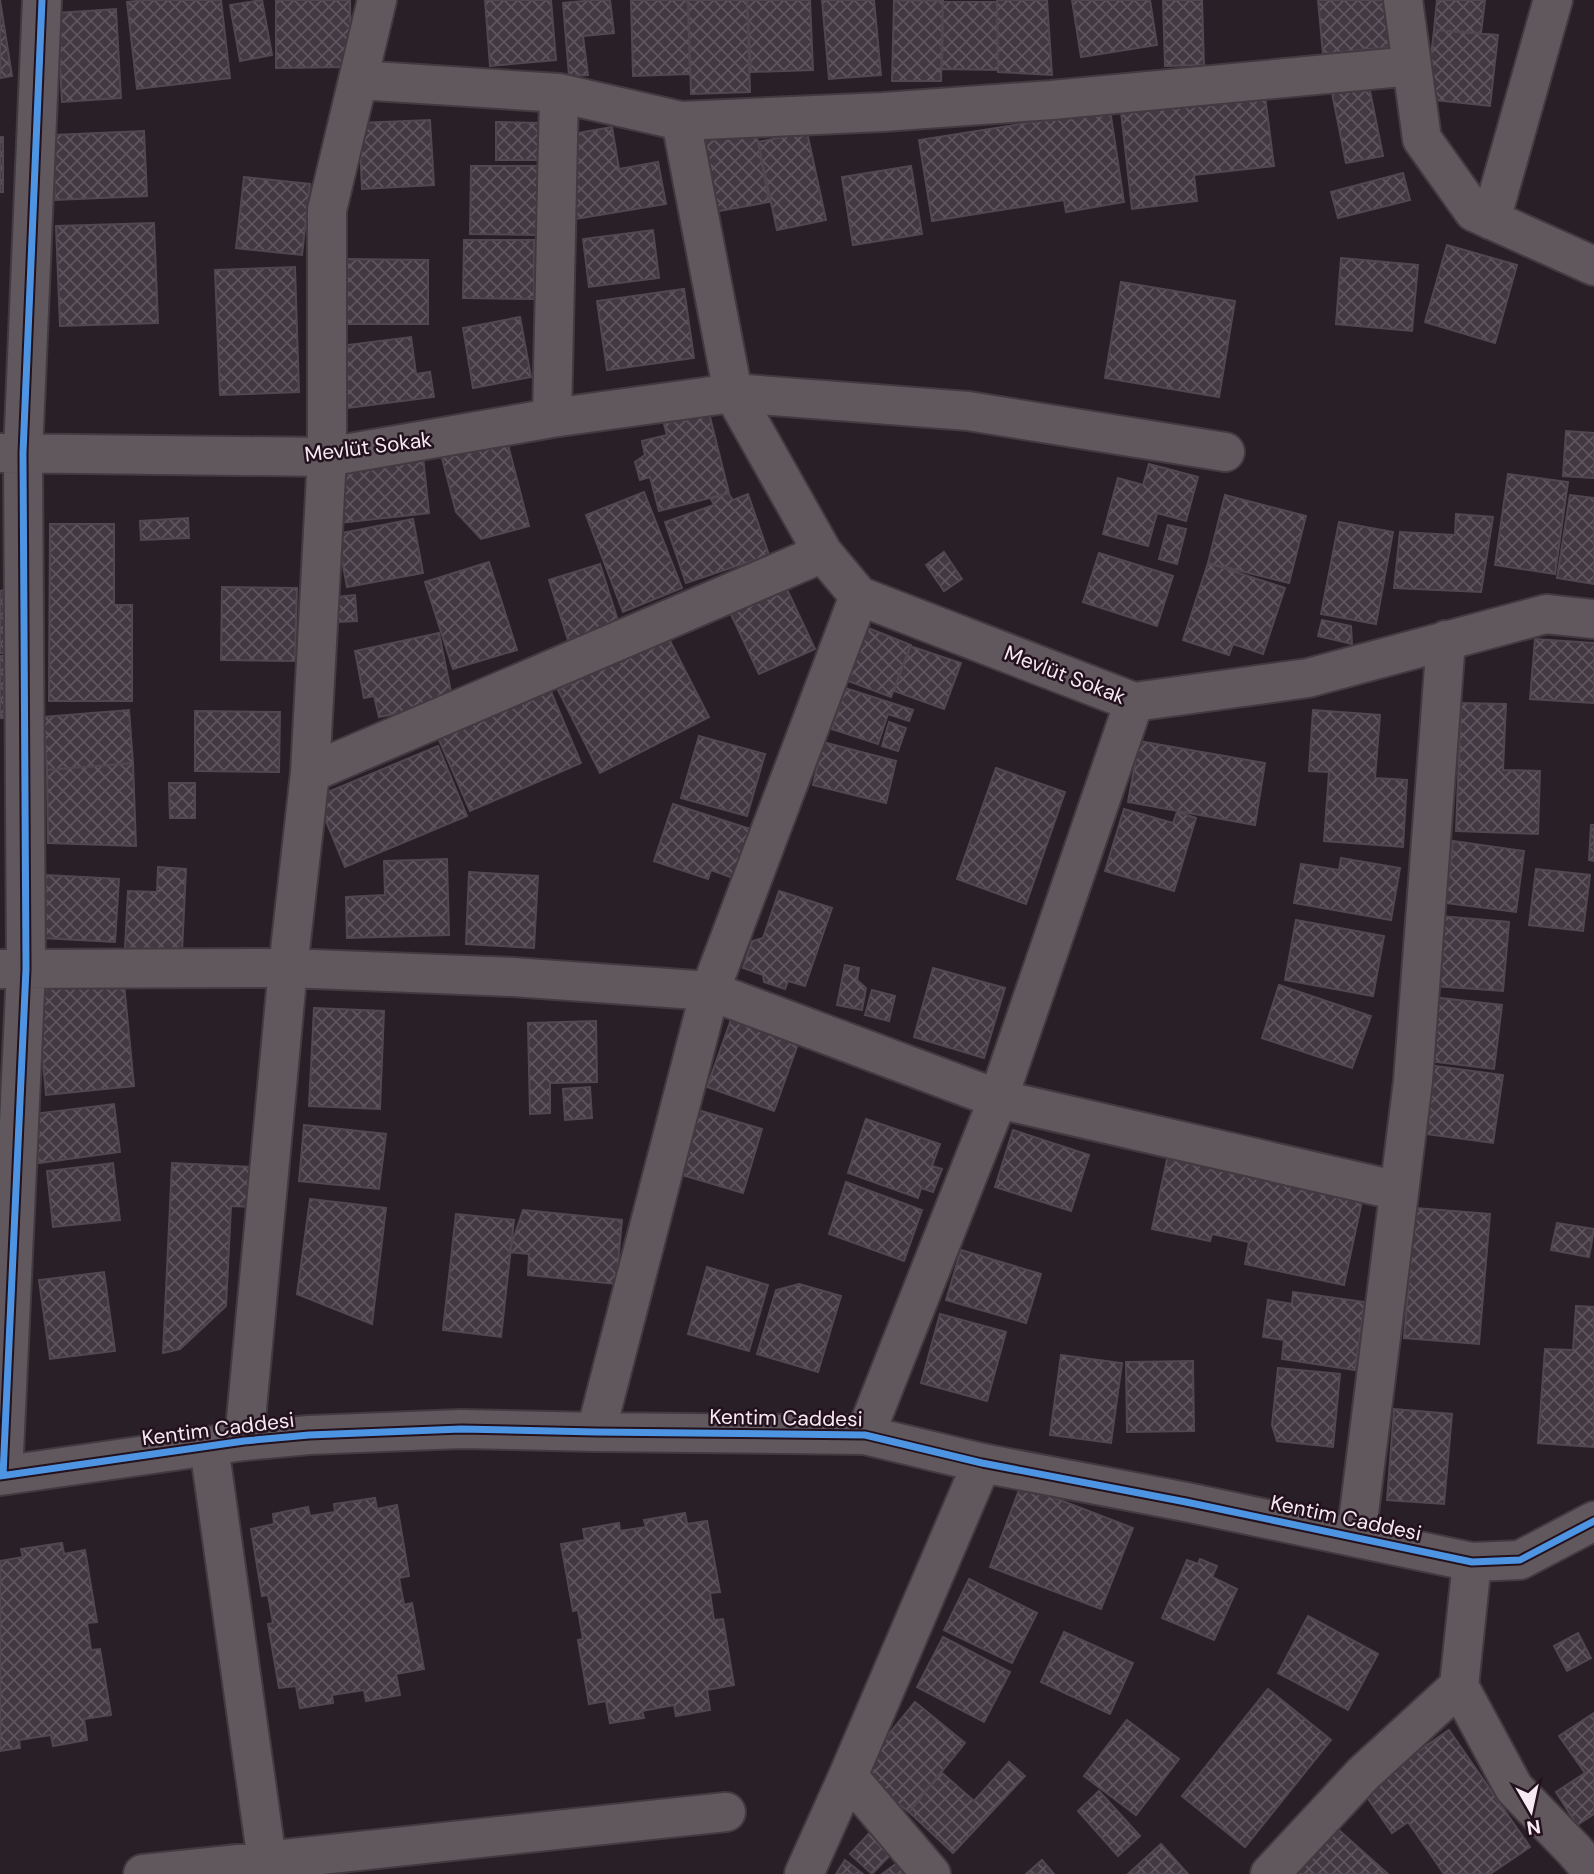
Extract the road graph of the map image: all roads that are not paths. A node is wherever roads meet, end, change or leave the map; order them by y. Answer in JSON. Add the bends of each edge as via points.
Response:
{"nodes":[{"id":1,"x":42,"y":0,"type":"edge"},
{"id":2,"x":377,"y":0,"type":"edge"},
{"id":3,"x":1403,"y":0,"type":"edge"},
{"id":4,"x":1553,"y":0,"type":"edge"},
{"id":5,"x":1412,"y":66,"type":"junction"},
{"id":6,"x":358,"y":80,"type":"junction"},
{"id":7,"x":559,"y":93,"type":"junction"},
{"id":8,"x":681,"y":121,"type":"junction"},
{"id":9,"x":1491,"y":220,"type":"junction"},
{"id":10,"x":1594,"y":266,"type":"edge"},
{"id":11,"x":733,"y":393,"type":"junction"},
{"id":12,"x":552,"y":418,"type":"junction"},
{"id":13,"x":1225,"y":452,"type":"dead end"},
{"id":14,"x":11,"y":453,"type":"edge"},
{"id":15,"x":327,"y":457,"type":"junction"},
{"id":16,"x":823,"y":553,"type":"junction"},
{"id":17,"x":859,"y":596,"type":"junction"},
{"id":18,"x":1594,"y":619,"type":"edge"},
{"id":19,"x":1446,"y":640,"type":"junction"},
{"id":20,"x":1134,"y":702,"type":"junction"},
{"id":21,"x":310,"y":773,"type":"junction"},
{"id":22,"x":288,"y":968,"type":"junction"},
{"id":23,"x":13,"y":969,"type":"edge"},
{"id":24,"x":710,"y":991,"type":"junction"},
{"id":25,"x":998,"y":1099,"type":"junction"},
{"id":26,"x":1399,"y":1191,"type":"junction"},
{"id":27,"x":596,"y":1432,"type":"junction"},
{"id":28,"x":865,"y":1435,"type":"junction"},
{"id":29,"x":226,"y":1443,"type":"junction"},
{"id":30,"x":982,"y":1463,"type":"junction"},
{"id":31,"x":2,"y":1476,"type":"edge"},
{"id":32,"x":1594,"y":1521,"type":"edge"},
{"id":33,"x":1356,"y":1537,"type":"junction"},
{"id":34,"x":1472,"y":1562,"type":"junction"},
{"id":35,"x":1459,"y":1686,"type":"junction"},
{"id":36,"x":848,"y":1776,"type":"junction"},
{"id":37,"x":726,"y":1812,"type":"dead end"},
{"id":38,"x":1587,"y":1854,"type":"edge"},
{"id":39,"x":267,"y":1861,"type":"junction"},
{"id":40,"x":143,"y":1874,"type":"edge"},
{"id":41,"x":804,"y":1874,"type":"edge"},
{"id":42,"x":931,"y":1874,"type":"edge"},
{"id":43,"x":1269,"y":1874,"type":"edge"}],
"edges":[{"from":1,"to":14,"type":"street"},
{"from":2,"to":6,"type":"street"},
{"from":3,"to":5,"type":"street"},
{"from":4,"to":9,"type":"street"},
{"from":5,"to":8,"type":"street","via":[[883,113]]},
{"from":5,"to":9,"type":"street","via":[[1422,139],[1474,212]]},
{"from":6,"to":7,"type":"street"},
{"from":6,"to":15,"type":"street","via":[[327,210]]},
{"from":7,"to":8,"type":"street"},
{"from":7,"to":12,"type":"street"},
{"from":8,"to":11,"type":"street","name":"Mevlüt Sokak"},
{"from":9,"to":10,"type":"street"},
{"from":11,"to":12,"type":"street","name":"Mevlüt Sokak"},
{"from":11,"to":13,"type":"street","via":[[968,411]]},
{"from":11,"to":16,"type":"street","name":"Mevlüt Sokak"},
{"from":12,"to":15,"type":"street","name":"Mevlüt Sokak"},
{"from":14,"to":15,"type":"street","name":"Mevlüt Sokak"},
{"from":14,"to":23,"type":"street"},
{"from":15,"to":21,"type":"street"},
{"from":16,"to":17,"type":"street","name":"Mevlüt Sokak"},
{"from":16,"to":21,"type":"street"},
{"from":17,"to":20,"type":"street","name":"Mevlüt Sokak"},
{"from":17,"to":24,"type":"street"},
{"from":18,"to":19,"type":"street","name":"Mevlüt Sokak","via":[[1546,614]]},
{"from":19,"to":20,"type":"street","name":"Mevlüt Sokak","via":[[1308,678]]},
{"from":19,"to":26,"type":"street","via":[[1413,1081]]},
{"from":20,"to":25,"type":"street"},
{"from":21,"to":22,"type":"street"},
{"from":22,"to":23,"type":"street"},
{"from":22,"to":24,"type":"street"},
{"from":22,"to":29,"type":"street"},
{"from":23,"to":31,"type":"street"},
{"from":24,"to":25,"type":"street"},
{"from":24,"to":27,"type":"street"},
{"from":25,"to":26,"type":"street"},
{"from":25,"to":28,"type":"street"},
{"from":26,"to":33,"type":"street"},
{"from":27,"to":28,"type":"street","name":"Kentim Caddesi"},
{"from":27,"to":29,"type":"street","name":"Kentim Caddesi","via":[[461,1429]]},
{"from":28,"to":30,"type":"street","name":"Kentim Caddesi"},
{"from":29,"to":31,"type":"street","name":"Kentim Caddesi"},
{"from":29,"to":39,"type":"street"},
{"from":30,"to":33,"type":"street","name":"Kentim Caddesi"},
{"from":30,"to":36,"type":"street"},
{"from":32,"to":34,"type":"street","name":"Kentim Caddesi","via":[[1520,1560]]},
{"from":33,"to":34,"type":"street","name":"Kentim Caddesi"},
{"from":34,"to":35,"type":"street"},
{"from":35,"to":38,"type":"street","via":[[1514,1788]]},
{"from":35,"to":43,"type":"street","via":[[1363,1774]]},
{"from":36,"to":41,"type":"street"},
{"from":36,"to":42,"type":"street"},
{"from":37,"to":39,"type":"street"},
{"from":39,"to":40,"type":"street"}]}
